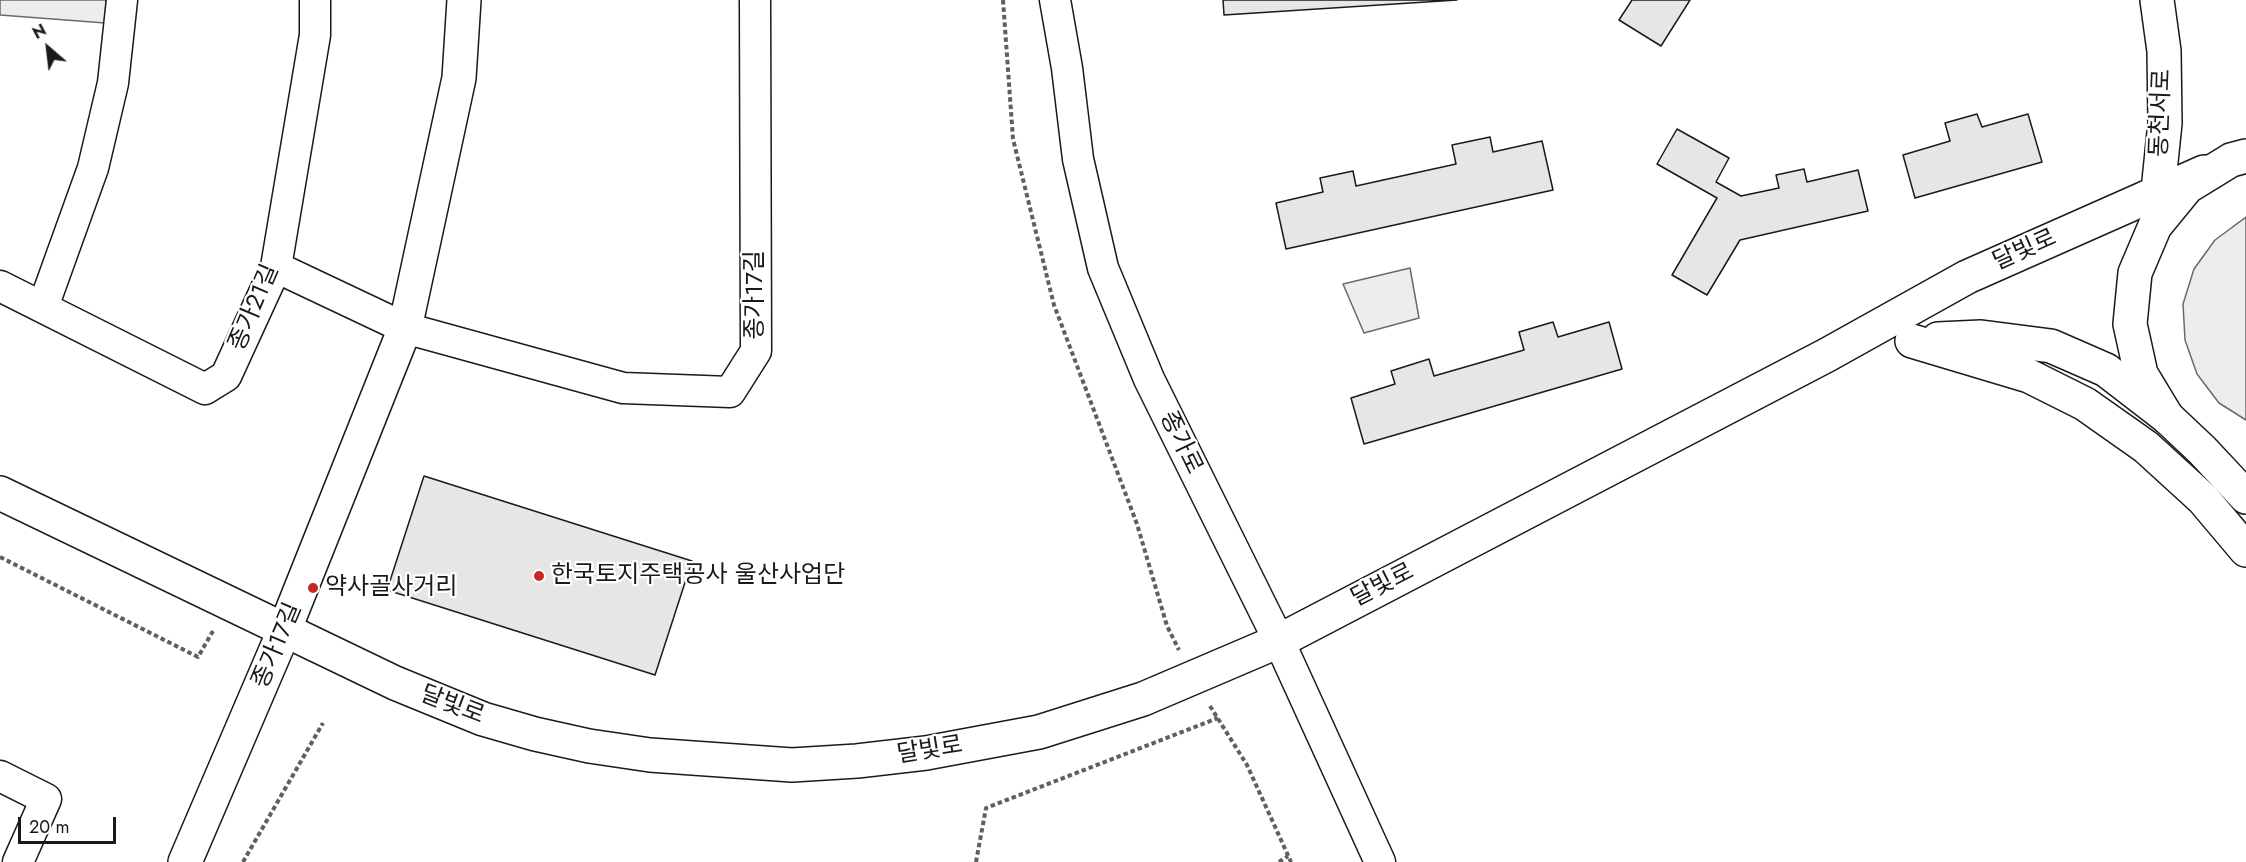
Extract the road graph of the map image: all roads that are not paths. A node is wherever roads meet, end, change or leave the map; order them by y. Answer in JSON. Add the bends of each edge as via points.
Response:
{"nodes":[{"id":1,"x":122,"y":0,"type":"edge"},
{"id":2,"x":315,"y":0,"type":"edge"},
{"id":3,"x":464,"y":0,"type":"edge"},
{"id":4,"x":755,"y":0,"type":"edge"},
{"id":5,"x":1055,"y":0,"type":"edge"},
{"id":6,"x":2157,"y":0,"type":"edge"},
{"id":7,"x":2241,"y":156,"type":"edge"},
{"id":8,"x":2158,"y":193,"type":"junction"},
{"id":9,"x":2154,"y":226,"type":"junction"},
{"id":10,"x":276,"y":267,"type":"junction"},
{"id":11,"x":0,"y":286,"type":"edge"},
{"id":12,"x":43,"y":307,"type":"junction"},
{"id":13,"x":405,"y":328,"type":"junction"},
{"id":14,"x":1912,"y":341,"type":"junction"},
{"id":15,"x":1827,"y":355,"type":"junction"},
{"id":16,"x":2167,"y":417,"type":"junction"},
{"id":17,"x":2202,"y":450,"type":"junction"},
{"id":18,"x":2246,"y":471,"type":"edge"},
{"id":19,"x":0,"y":493,"type":"edge"},
{"id":20,"x":2246,"y":497,"type":"edge"},
{"id":21,"x":2246,"y":550,"type":"edge"},
{"id":22,"x":284,"y":631,"type":"junction"},
{"id":23,"x":1279,"y":640,"type":"junction"},
{"id":24,"x":0,"y":776,"type":"edge"},
{"id":25,"x":18,"y":862,"type":"edge"},
{"id":26,"x":184,"y":862,"type":"edge"},
{"id":27,"x":1380,"y":862,"type":"edge"}],
"edges":[{"from":1,"to":12,"type":"street","via":[[113,83],[93,168]]},
{"from":2,"to":10,"type":"street","name":"종가21길","via":[[315,35]]},
{"from":3,"to":13,"type":"main road","name":"종가17길","via":[[459,78]]},
{"from":4,"to":13,"type":"street","name":"종가17길","via":[[756,351],[730,392],[623,388]]},
{"from":5,"to":23,"type":"street","name":"종가로","via":[[1078,159],[1103,268],[1149,379]]},
{"from":6,"to":8,"type":"main road","name":"동천서로","via":[[2164,51],[2165,123]]},
{"from":7,"to":8,"type":"main road","name":"달빛로"},
{"from":7,"to":9,"type":"main road","via":[[2187,187]]},
{"from":8,"to":9,"type":"main road","name":"동천서로"},
{"from":8,"to":15,"type":"main road","name":"달빛로","via":[[1967,277]]},
{"from":9,"to":16,"type":"main road","via":[[2135,273],[2130,324],[2141,374]]},
{"from":10,"to":12,"type":"street","name":"종가21길","via":[[226,376],[205,389]]},
{"from":10,"to":13,"type":"street"},
{"from":11,"to":12,"type":"street","name":"종가21길"},
{"from":13,"to":22,"type":"main road","name":"종가17길"},
{"from":14,"to":15,"type":"main road","name":"달빛로"},
{"from":14,"to":16,"type":"main road","name":"달빛로","via":[[1981,337],[2051,346],[2106,370]]},
{"from":14,"to":21,"type":"main road","via":[[2029,376],[2085,404],[2146,447],[2203,500]]},
{"from":15,"to":23,"type":"main road","name":"달빛로"},
{"from":16,"to":17,"type":"main road"},
{"from":17,"to":18,"type":"main road"},
{"from":17,"to":20,"type":"main road"},
{"from":19,"to":22,"type":"main road","name":"달빛로"},
{"from":22,"to":23,"type":"main road","name":"달빛로","via":[[395,683],[483,719],[535,734],[650,755],[792,765],[926,753],[1040,732],[1143,699]]},
{"from":22,"to":26,"type":"main road","name":"종가17길"},
{"from":23,"to":27,"type":"street","name":"종가로"},
{"from":24,"to":25,"type":"street","via":[[46,799]]}]}
